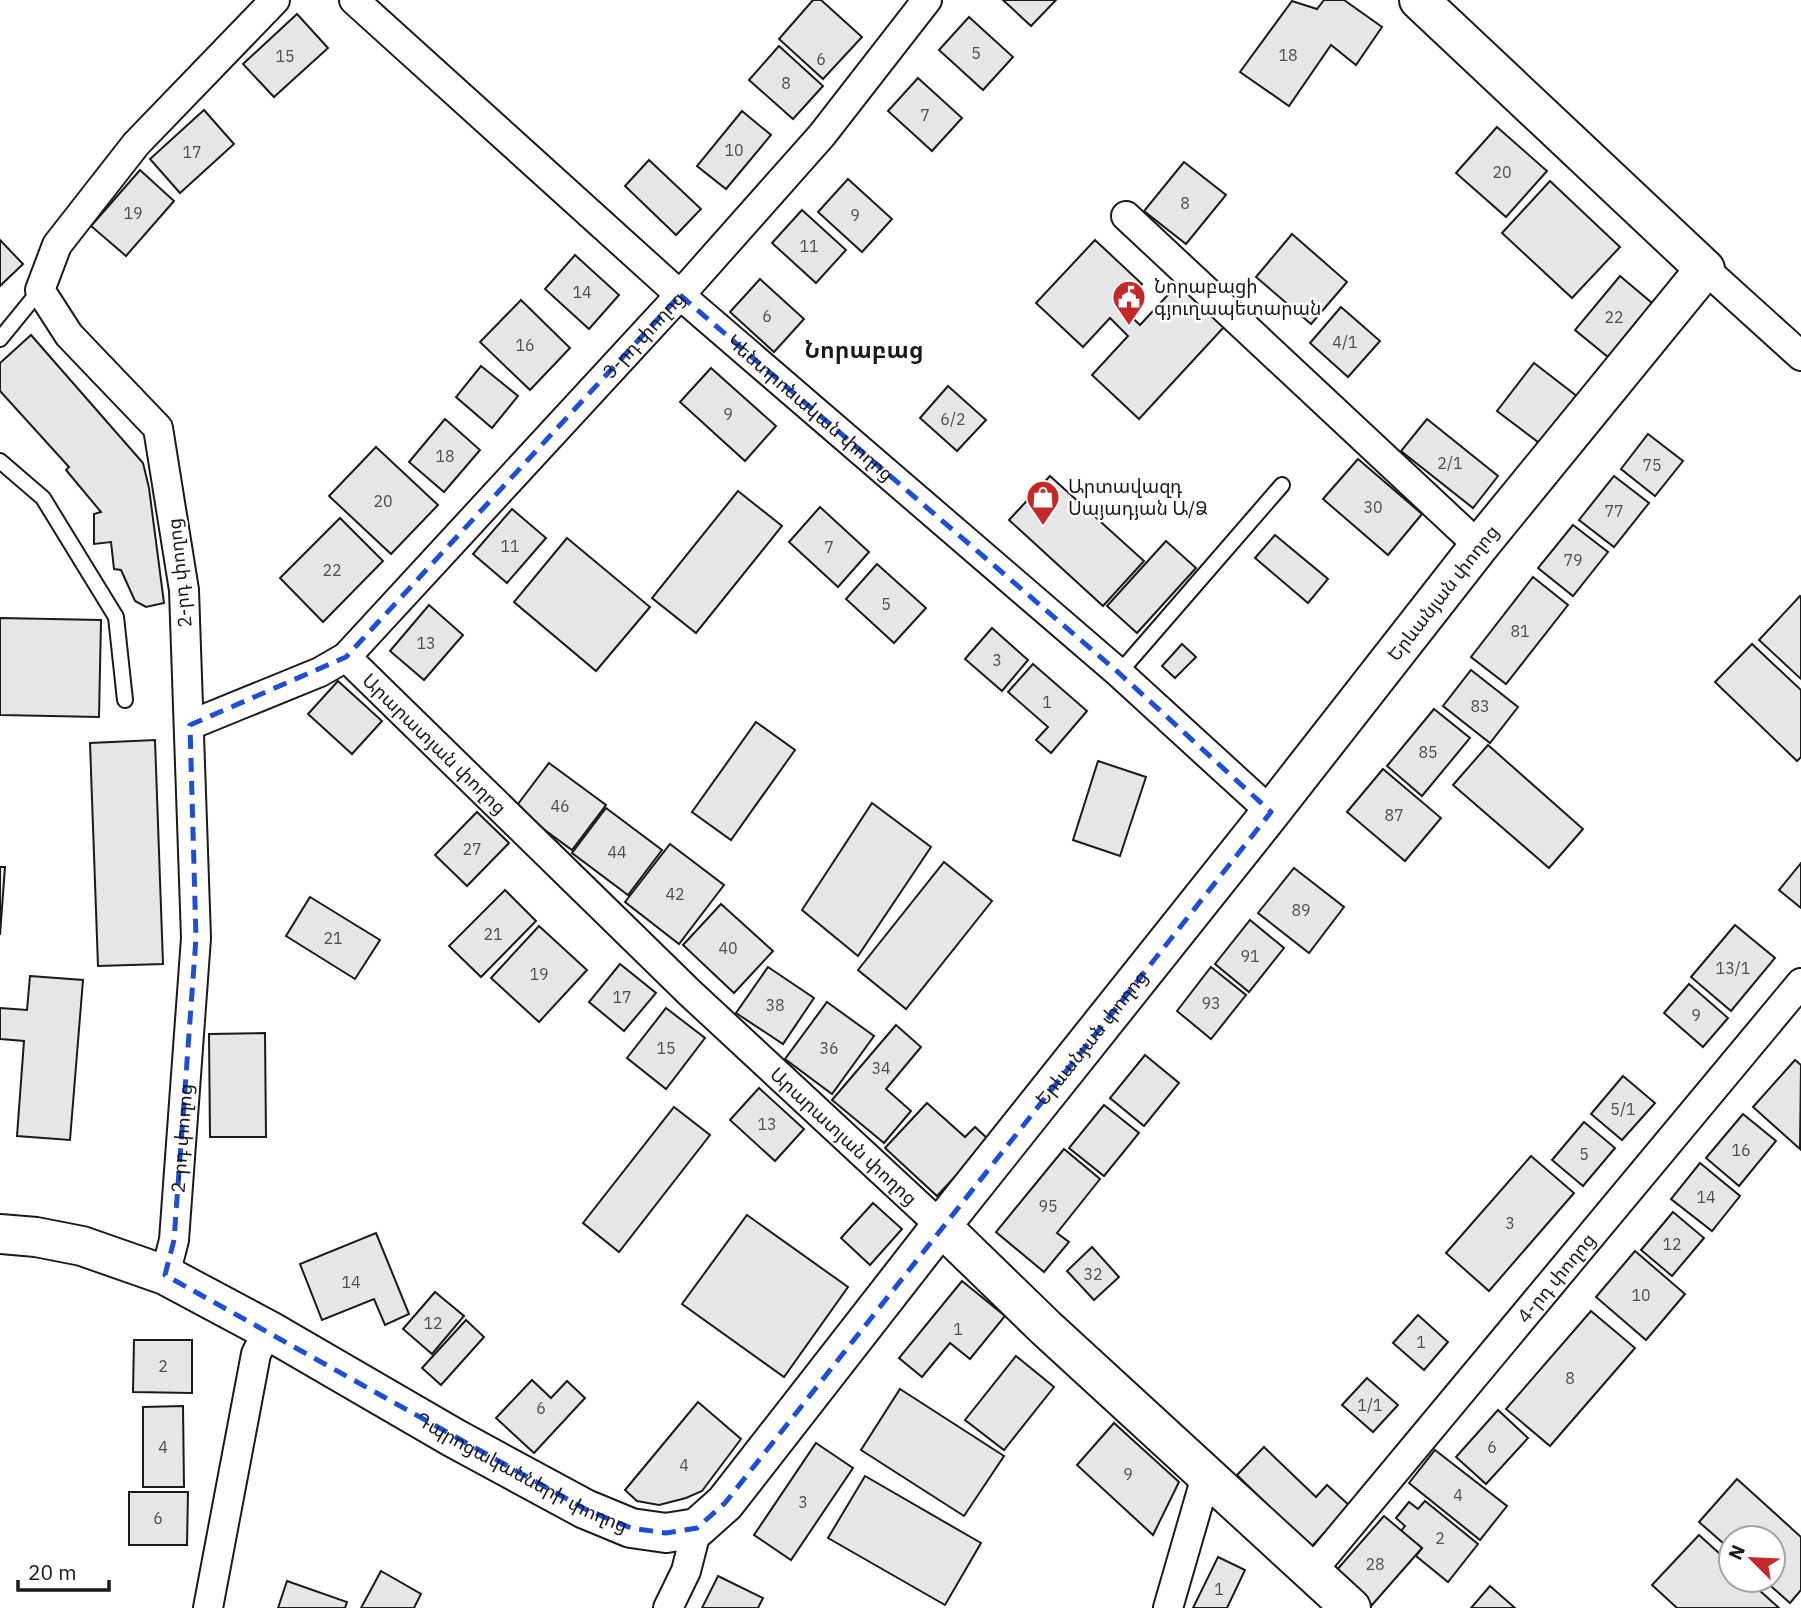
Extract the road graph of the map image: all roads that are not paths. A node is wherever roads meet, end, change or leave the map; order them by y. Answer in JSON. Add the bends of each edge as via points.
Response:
{"nodes":[{"id":1,"x":275,"y":0,"type":"edge"},
{"id":2,"x":354,"y":0,"type":"edge"},
{"id":3,"x":928,"y":0,"type":"edge"},
{"id":4,"x":1419,"y":0,"type":"edge"},
{"id":5,"x":1126,"y":216,"type":"dead end"},
{"id":6,"x":1705,"y":269,"type":"junction"},
{"id":7,"x":40,"y":290,"type":"junction"},
{"id":8,"x":680,"y":295,"type":"junction"},
{"id":9,"x":0,"y":339,"type":"edge"},
{"id":10,"x":1801,"y":356,"type":"edge"},
{"id":11,"x":0,"y":461,"type":"edge"},
{"id":12,"x":1282,"y":485,"type":"dead end"},
{"id":13,"x":1479,"y":546,"type":"junction"},
{"id":14,"x":346,"y":657,"type":"junction"},
{"id":15,"x":1119,"y":673,"type":"junction"},
{"id":16,"x":125,"y":700,"type":"dead end"},
{"id":17,"x":191,"y":725,"type":"junction"},
{"id":18,"x":1271,"y":812,"type":"junction"},
{"id":19,"x":1801,"y":983,"type":"edge"},
{"id":20,"x":941,"y":1226,"type":"junction"},
{"id":21,"x":0,"y":1234,"type":"edge"},
{"id":22,"x":166,"y":1275,"type":"junction"},
{"id":23,"x":268,"y":1330,"type":"junction"},
{"id":24,"x":1207,"y":1473,"type":"junction"},
{"id":25,"x":697,"y":1528,"type":"junction"},
{"id":26,"x":1311,"y":1572,"type":"junction"},
{"id":27,"x":208,"y":1608,"type":"edge"},
{"id":28,"x":668,"y":1608,"type":"edge"},
{"id":29,"x":1168,"y":1608,"type":"edge"},
{"id":30,"x":1351,"y":1608,"type":"edge"}],
"edges":[{"from":1,"to":7,"type":"street","via":[[136,145],[57,245]]},
{"from":2,"to":8,"type":"street","name":"Կենտրոնական փողոց"},
{"from":3,"to":8,"type":"street","name":"3-րդ փողոց","via":[[822,135]]},
{"from":4,"to":6,"type":"main road"},
{"from":5,"to":13,"type":"street"},
{"from":6,"to":10,"type":"street"},
{"from":6,"to":13,"type":"main road","name":"Երևանյան փողոց"},
{"from":7,"to":9,"type":"lane"},
{"from":7,"to":17,"type":"street","name":"2-րդ փողոց","via":[[69,335],[158,429],[184,590]]},
{"from":8,"to":14,"type":"street","name":"3-րդ փողոց"},
{"from":8,"to":15,"type":"street","name":"Կենտրոնական փողոց"},
{"from":11,"to":16,"type":"lane","via":[[43,498],[116,617]]},
{"from":12,"to":15,"type":"lane"},
{"from":13,"to":18,"type":"main road","name":"Երևանյան փողոց"},
{"from":14,"to":17,"type":"street","name":"3-րդ փողոց"},
{"from":14,"to":20,"type":"street","name":"Արարատյան փողոց","via":[[690,993]]},
{"from":15,"to":18,"type":"street","name":"Կենտրոնական փողոց"},
{"from":17,"to":22,"type":"street","name":"2-րդ փողոց","via":[[196,938],[174,1240]]},
{"from":18,"to":20,"type":"main road","name":"Երևանյան փողոց"},
{"from":19,"to":26,"type":"street","name":"4-րդ փողոց"},
{"from":20,"to":24,"type":"main road","name":"Արարատյան փողոց"},
{"from":20,"to":25,"type":"main road","via":[[725,1503]]},
{"from":21,"to":22,"type":"main road","name":"Դպրոցականների փողոց","via":[[82,1246]]},
{"from":22,"to":23,"type":"main road","name":"Դպրոցականների փողոց"},
{"from":23,"to":25,"type":"main road","name":"Դպրոցականների փողոց","via":[[585,1509],[631,1528],[666,1533]]},
{"from":23,"to":27,"type":"street","via":[[256,1354]]},
{"from":24,"to":26,"type":"main road","name":"Արարատյան փողոց"},
{"from":24,"to":29,"type":"street"},
{"from":25,"to":28,"type":"street","via":[[686,1571]]},
{"from":26,"to":30,"type":"main road","name":"Արարատյան փողոց"}]}
